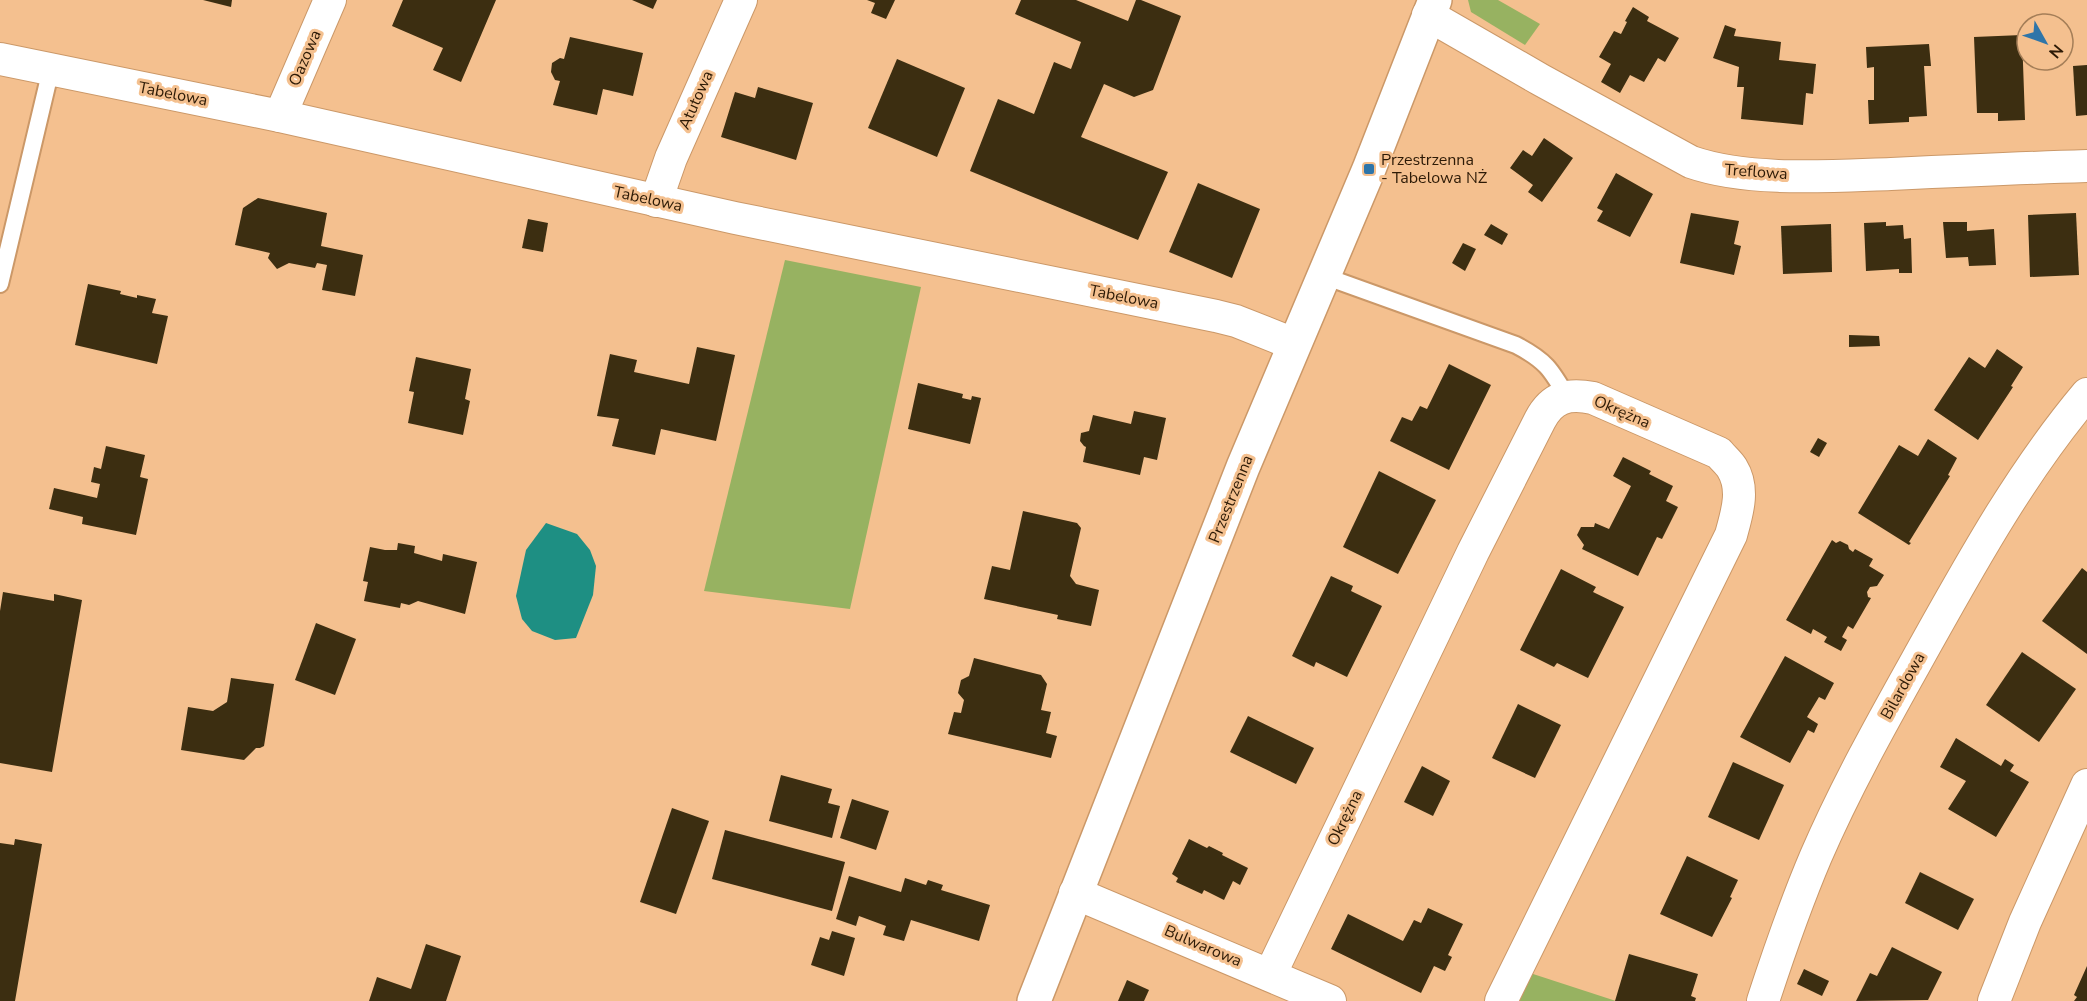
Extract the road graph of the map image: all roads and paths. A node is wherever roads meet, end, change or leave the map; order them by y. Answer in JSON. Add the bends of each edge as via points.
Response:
{"nodes":[{"id":1,"x":330,"y":0,"type":"edge"},
{"id":2,"x":741,"y":0,"type":"edge"},
{"id":3,"x":1431,"y":8,"type":"edge"},
{"id":4,"x":0,"y":59,"type":"edge"},
{"id":5,"x":51,"y":69,"type":"junction"},
{"id":6,"x":280,"y":116,"type":"junction"},
{"id":7,"x":2087,"y":166,"type":"edge"},
{"id":8,"x":656,"y":201,"type":"junction"},
{"id":9,"x":1324,"y":276,"type":"junction"},
{"id":10,"x":0,"y":284,"type":"edge"},
{"id":11,"x":1294,"y":344,"type":"junction"},
{"id":12,"x":2087,"y":394,"type":"edge"},
{"id":13,"x":1567,"y":397,"type":"junction"},
{"id":14,"x":2087,"y":785,"type":"edge"},
{"id":15,"x":1075,"y":893,"type":"junction"},
{"id":16,"x":1270,"y":975,"type":"junction"},
{"id":17,"x":1034,"y":1001,"type":"edge"},
{"id":18,"x":1330,"y":1001,"type":"edge"},
{"id":19,"x":1501,"y":1001,"type":"edge"},
{"id":20,"x":1763,"y":1001,"type":"edge"},
{"id":21,"x":1994,"y":1001,"type":"edge"}],
"edges":[{"from":1,"to":6,"type":"street","name":"Oazowa"},
{"from":2,"to":8,"type":"street","name":"Atutowa","via":[[670,158]]},
{"from":3,"to":7,"type":"street","name":"Treflowa","via":[[1581,102],[1691,162],[1712,169],[1826,176]]},
{"from":3,"to":9,"type":"street","name":"Przestrzenna"},
{"from":4,"to":5,"type":"street","name":"Tabelowa"},
{"from":5,"to":6,"type":"street","name":"Tabelowa"},
{"from":5,"to":10,"type":"lane"},
{"from":6,"to":8,"type":"street","name":"Tabelowa"},
{"from":8,"to":11,"type":"street","name":"Tabelowa","via":[[1216,316]]},
{"from":9,"to":11,"type":"street","name":"Przestrzenna"},
{"from":9,"to":13,"type":"lane","via":[[1516,345],[1538,356]]},
{"from":11,"to":15,"type":"street","name":"Przestrzenna"},
{"from":12,"to":20,"type":"street","name":"Bilardowa","via":[[2013,494],[1888,713],[1816,857]]},
{"from":13,"to":16,"type":"street","name":"Okrężna","via":[[1546,408],[1534,430]]},
{"from":13,"to":19,"type":"street","name":"Okrężna","via":[[1575,394],[1593,398],[1719,453],[1732,468],[1739,490],[1738,509],[1725,545]]},
{"from":14,"to":21,"type":"street"},
{"from":15,"to":16,"type":"street","name":"Bulwarowa"},
{"from":15,"to":17,"type":"street","name":"Przestrzenna"},
{"from":16,"to":18,"type":"street","name":"Bulwarowa"}]}
